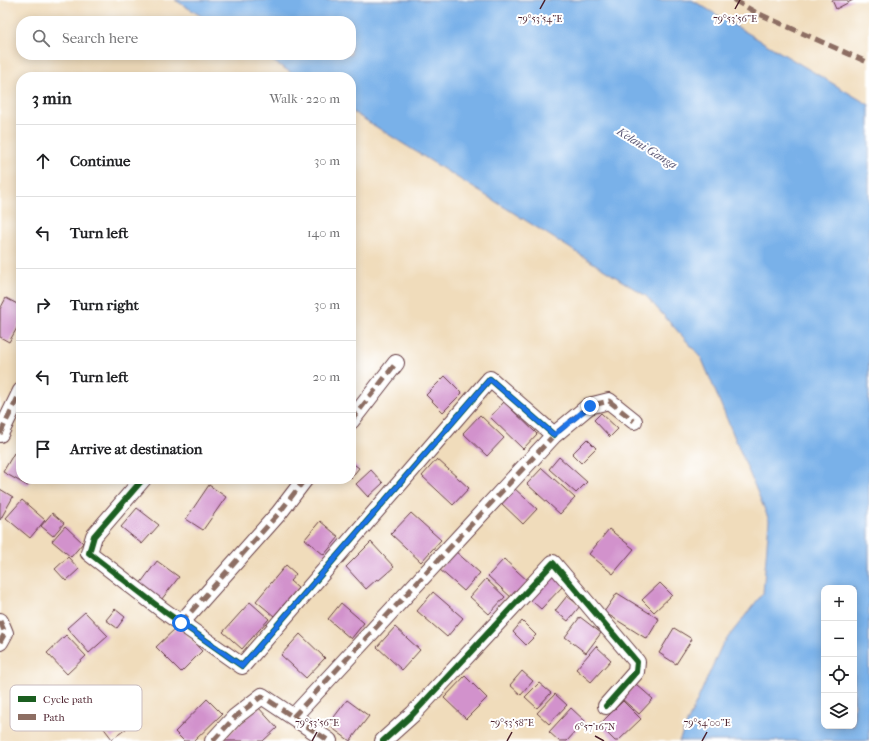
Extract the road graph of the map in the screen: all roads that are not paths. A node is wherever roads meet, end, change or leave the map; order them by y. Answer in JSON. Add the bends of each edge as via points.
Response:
{"nodes":[{"id":1,"x":396,"y":363,"type":"dead end"},
{"id":2,"x":16,"y":401,"type":"edge"},
{"id":3,"x":356,"y":415,"type":"edge"},
{"id":4,"x":634,"y":421,"type":"dead end"},
{"id":5,"x":0,"y":434,"type":"edge"},
{"id":6,"x":554,"y":435,"type":"junction"},
{"id":7,"x":139,"y":484,"type":"edge"},
{"id":8,"x":301,"y":484,"type":"edge"},
{"id":9,"x":0,"y":621,"type":"edge"},
{"id":10,"x":181,"y":623,"type":"junction"},
{"id":11,"x":0,"y":642,"type":"edge"},
{"id":12,"x":606,"y":706,"type":"dead end"},
{"id":13,"x":293,"y":717,"type":"junction"},
{"id":14,"x":212,"y":741,"type":"edge"},
{"id":15,"x":329,"y":741,"type":"edge"},
{"id":16,"x":383,"y":741,"type":"edge"}],
"edges":[{"from":1,"to":3,"type":"street"},
{"from":2,"to":5,"type":"street"},
{"from":4,"to":6,"type":"street","via":[[609,401],[590,406]]},
{"from":6,"to":10,"type":"street","via":[[490,379],[242,666]]},
{"from":6,"to":13,"type":"street"},
{"from":7,"to":10,"type":"street","via":[[94,536],[89,553]]},
{"from":8,"to":10,"type":"street","via":[[279,513]]},
{"from":9,"to":11,"type":"street","via":[[5,633]]},
{"from":12,"to":16,"type":"street","via":[[636,672],[637,662],[553,563],[413,714]]},
{"from":13,"to":14,"type":"street","via":[[262,696],[235,717]]},
{"from":13,"to":15,"type":"street"}]}
